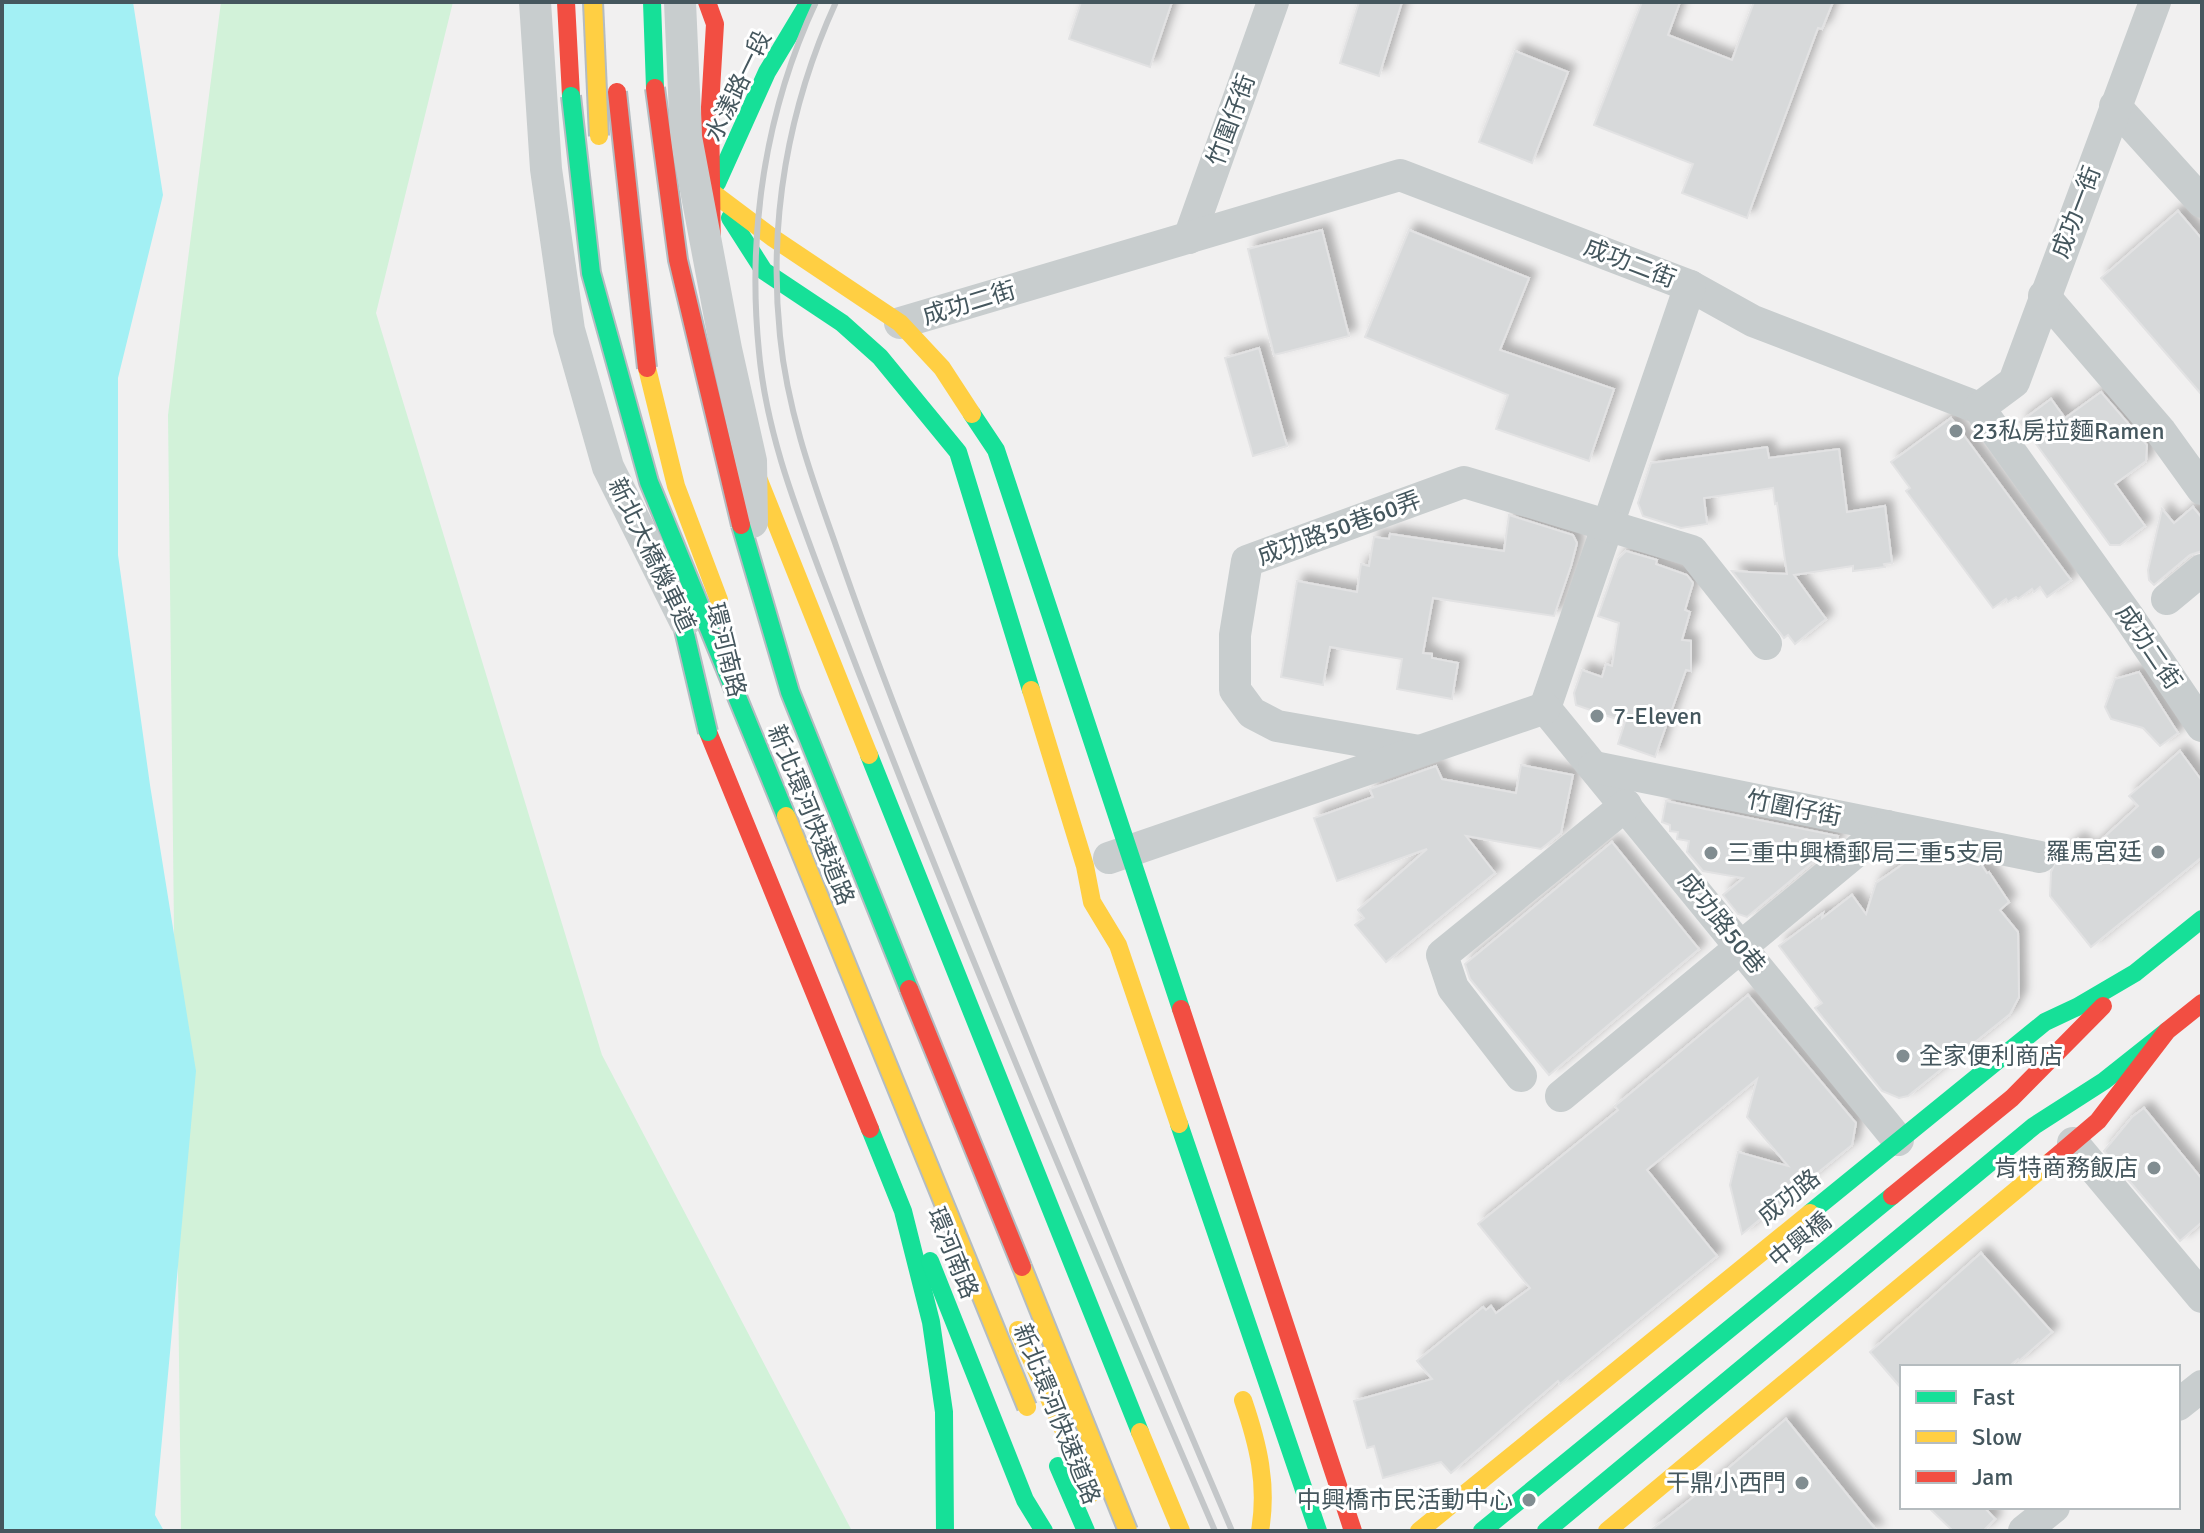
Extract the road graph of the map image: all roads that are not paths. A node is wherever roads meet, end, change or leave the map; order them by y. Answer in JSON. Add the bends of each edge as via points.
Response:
{"nodes":[{"id":1,"x":535,"y":2,"type":"edge"},
{"id":2,"x":566,"y":2,"type":"edge"},
{"id":3,"x":593,"y":2,"type":"edge"},
{"id":4,"x":652,"y":2,"type":"edge"},
{"id":5,"x":680,"y":2,"type":"edge"},
{"id":6,"x":707,"y":2,"type":"edge"},
{"id":7,"x":732,"y":2,"type":"edge"},
{"id":8,"x":809,"y":2,"type":"edge"},
{"id":9,"x":1273,"y":2,"type":"edge"},
{"id":10,"x":2155,"y":2,"type":"edge"},
{"id":11,"x":715,"y":24,"type":"junction"},
{"id":12,"x":616,"y":74,"type":"dead end"},
{"id":13,"x":2115,"y":106,"type":"junction"},
{"id":14,"x":601,"y":161,"type":"dead end"},
{"id":15,"x":713,"y":193,"type":"junction"},
{"id":16,"x":2202,"y":202,"type":"edge"},
{"id":17,"x":1189,"y":238,"type":"junction"},
{"id":18,"x":617,"y":269,"type":"dead end"},
{"id":19,"x":1690,"y":286,"type":"junction"},
{"id":20,"x":2044,"y":296,"type":"junction"},
{"id":21,"x":900,"y":323,"type":"junction"},
{"id":22,"x":647,"y":368,"type":"junction"},
{"id":23,"x":1979,"y":408,"type":"junction"},
{"id":24,"x":649,"y":482,"type":"junction"},
{"id":25,"x":2202,"y":489,"type":"edge"},
{"id":26,"x":1608,"y":524,"type":"junction"},
{"id":27,"x":2202,"y":570,"type":"edge"},
{"id":28,"x":2167,"y":599,"type":"dead end"},
{"id":29,"x":725,"y":614,"type":"dead end"},
{"id":30,"x":1766,"y":644,"type":"dead end"},
{"id":31,"x":1545,"y":708,"type":"junction"},
{"id":32,"x":2202,"y":726,"type":"edge"},
{"id":33,"x":1419,"y":751,"type":"junction"},
{"id":34,"x":1594,"y":767,"type":"junction"},
{"id":35,"x":1626,"y":805,"type":"junction"},
{"id":36,"x":1887,"y":826,"type":"junction"},
{"id":37,"x":1129,"y":851,"type":"junction"},
{"id":38,"x":2040,"y":857,"type":"dead end"},
{"id":39,"x":1085,"y":866,"type":"junction"},
{"id":40,"x":1092,"y":902,"type":"junction"},
{"id":41,"x":2202,"y":919,"type":"edge"},
{"id":42,"x":1094,"y":938,"type":"dead end"},
{"id":43,"x":1741,"y":947,"type":"junction"},
{"id":44,"x":2135,"y":973,"type":"junction"},
{"id":45,"x":2202,"y":1003,"type":"edge"},
{"id":46,"x":2167,"y":1031,"type":"junction"},
{"id":47,"x":1521,"y":1076,"type":"dead end"},
{"id":48,"x":1561,"y":1096,"type":"dead end"},
{"id":49,"x":1898,"y":1140,"type":"junction"},
{"id":50,"x":2073,"y":1143,"type":"junction"},
{"id":51,"x":2202,"y":1297,"type":"edge"},
{"id":52,"x":1011,"y":1313,"type":"dead end"},
{"id":53,"x":1035,"y":1371,"type":"junction"},
{"id":54,"x":1238,"y":1386,"type":"dead end"},
{"id":55,"x":2202,"y":1386,"type":"edge"},
{"id":56,"x":2180,"y":1403,"type":"edge"},
{"id":57,"x":1033,"y":1420,"type":"dead end"},
{"id":58,"x":1044,"y":1448,"type":"dead end"},
{"id":59,"x":2052,"y":1509,"type":"edge"},
{"id":60,"x":945,"y":1531,"type":"edge"},
{"id":61,"x":1044,"y":1531,"type":"edge"},
{"id":62,"x":1078,"y":1531,"type":"edge"},
{"id":63,"x":1086,"y":1531,"type":"edge"},
{"id":64,"x":1110,"y":1531,"type":"edge"},
{"id":65,"x":1128,"y":1531,"type":"edge"},
{"id":66,"x":1181,"y":1531,"type":"edge"},
{"id":67,"x":1260,"y":1531,"type":"edge"},
{"id":68,"x":1318,"y":1531,"type":"edge"},
{"id":69,"x":1353,"y":1531,"type":"edge"},
{"id":70,"x":1419,"y":1531,"type":"edge"},
{"id":71,"x":1482,"y":1531,"type":"edge"},
{"id":72,"x":1546,"y":1531,"type":"edge"},
{"id":73,"x":1607,"y":1531,"type":"edge"},
{"id":74,"x":2024,"y":1531,"type":"edge"}],
"edges":[{"from":1,"to":53,"type":"street","name":"新北大橋機車道","bridge":true,"via":[[546,169],[569,330],[608,467],[681,612],[992,1336]]},
{"from":2,"to":24,"type":"main road","name":"新北環河快速道路","bridge":true,"via":[[591,273]]},
{"from":3,"to":14,"type":"main road","bridge":true},
{"from":4,"to":65,"type":"main road","name":"新北環河快速道路","bridge":true,"via":[[655,88],[678,260],[732,495],[790,692]]},
{"from":5,"to":53,"type":"street","bridge":true,"via":[[686,137],[751,461],[753,590],[1040,1311]]},
{"from":6,"to":11,"type":"main road"},
{"from":7,"to":11,"type":"main road","name":"水漾路一段"},
{"from":8,"to":15,"type":"main road","name":"水漾路一段","via":[[767,72]]},
{"from":9,"to":17,"type":"street","name":"竹圍仔街"},
{"from":10,"to":13,"type":"street","name":"成功一街"},
{"from":11,"to":15,"type":"main road","via":[[710,107]]},
{"from":11,"to":61,"type":"main road","name":"環河南路","via":[[683,99],[639,247],[644,414],[722,733],[1025,1500]]},
{"from":12,"to":22,"type":"main road","bridge":true},
{"from":13,"to":16,"type":"street"},
{"from":13,"to":20,"type":"street","name":"成功一街"},
{"from":15,"to":21,"type":"main road"},
{"from":15,"to":39,"type":"main road","via":[[764,271],[842,323],[880,357],[958,452]]},
{"from":15,"to":66,"type":"main road","via":[[710,360]]},
{"from":17,"to":19,"type":"street","name":"成功二街","via":[[1400,175]]},
{"from":17,"to":21,"type":"street","name":"成功二街"},
{"from":18,"to":22,"type":"main road","bridge":true},
{"from":19,"to":23,"type":"street","name":"成功二街","via":[[1753,321]]},
{"from":19,"to":26,"type":"street"},
{"from":20,"to":23,"type":"street","name":"成功一街","via":[[2014,382]]},
{"from":20,"to":25,"type":"street","via":[[2161,432]]},
{"from":21,"to":37,"type":"main road","via":[[942,368],[996,450]]},
{"from":22,"to":29,"type":"main road","via":[[676,486]]},
{"from":23,"to":32,"type":"street","name":"成功二街"},
{"from":24,"to":57,"type":"main road","name":"新北環河快速道路","bridge":true},
{"from":24,"to":60,"type":"main road","bridge":true,"via":[[708,732],[903,1211],[931,1322],[944,1412]]},
{"from":26,"to":30,"type":"street","via":[[1692,551]]},
{"from":26,"to":31,"type":"street"},
{"from":26,"to":33,"type":"street","name":"成功路50巷60弄","via":[[1464,482],[1247,561],[1235,635],[1235,690],[1252,713],[1277,726]]},
{"from":27,"to":28,"type":"street"},
{"from":31,"to":33,"type":"street"},
{"from":31,"to":34,"type":"street","name":"成功路50巷"},
{"from":33,"to":37,"type":"street"},
{"from":34,"to":35,"type":"street","name":"成功路50巷"},
{"from":34,"to":36,"type":"street","name":"竹圍仔街"},
{"from":35,"to":43,"type":"street","name":"成功路50巷"},
{"from":35,"to":47,"type":"street","via":[[1442,955],[1453,988]]},
{"from":36,"to":38,"type":"street","name":"竹圍仔街"},
{"from":36,"to":43,"type":"street"},
{"from":37,"to":39,"type":"street"},
{"from":37,"to":69,"type":"main road"},
{"from":39,"to":40,"type":"main road"},
{"from":40,"to":42,"type":"main road"},
{"from":40,"to":68,"type":"main road","via":[[1118,945]]},
{"from":41,"to":44,"type":"main road","name":"成功路"},
{"from":43,"to":48,"type":"street"},
{"from":43,"to":49,"type":"street","name":"成功路50巷"},
{"from":44,"to":49,"type":"main road","name":"成功路","via":[[2045,1022]]},
{"from":44,"to":71,"type":"main road","name":"中興橋","via":[[2012,1098]]},
{"from":45,"to":46,"type":"main road"},
{"from":46,"to":50,"type":"main road","via":[[2098,1121]]},
{"from":46,"to":72,"type":"main road","via":[[2104,1081],[2034,1126]]},
{"from":49,"to":70,"type":"main road","name":"成功路"},
{"from":50,"to":51,"type":"street"},
{"from":50,"to":73,"type":"main road"},
{"from":52,"to":53,"type":"main road"},
{"from":53,"to":63,"type":"main road","via":[[1051,1451]]},
{"from":53,"to":64,"type":"main road"},
{"from":54,"to":67,"type":"main road","via":[[1265,1477]]},
{"from":55,"to":56,"type":"street"},
{"from":58,"to":62,"type":"main road","name":"新北環河快速道路"},
{"from":59,"to":74,"type":"street"}]}
